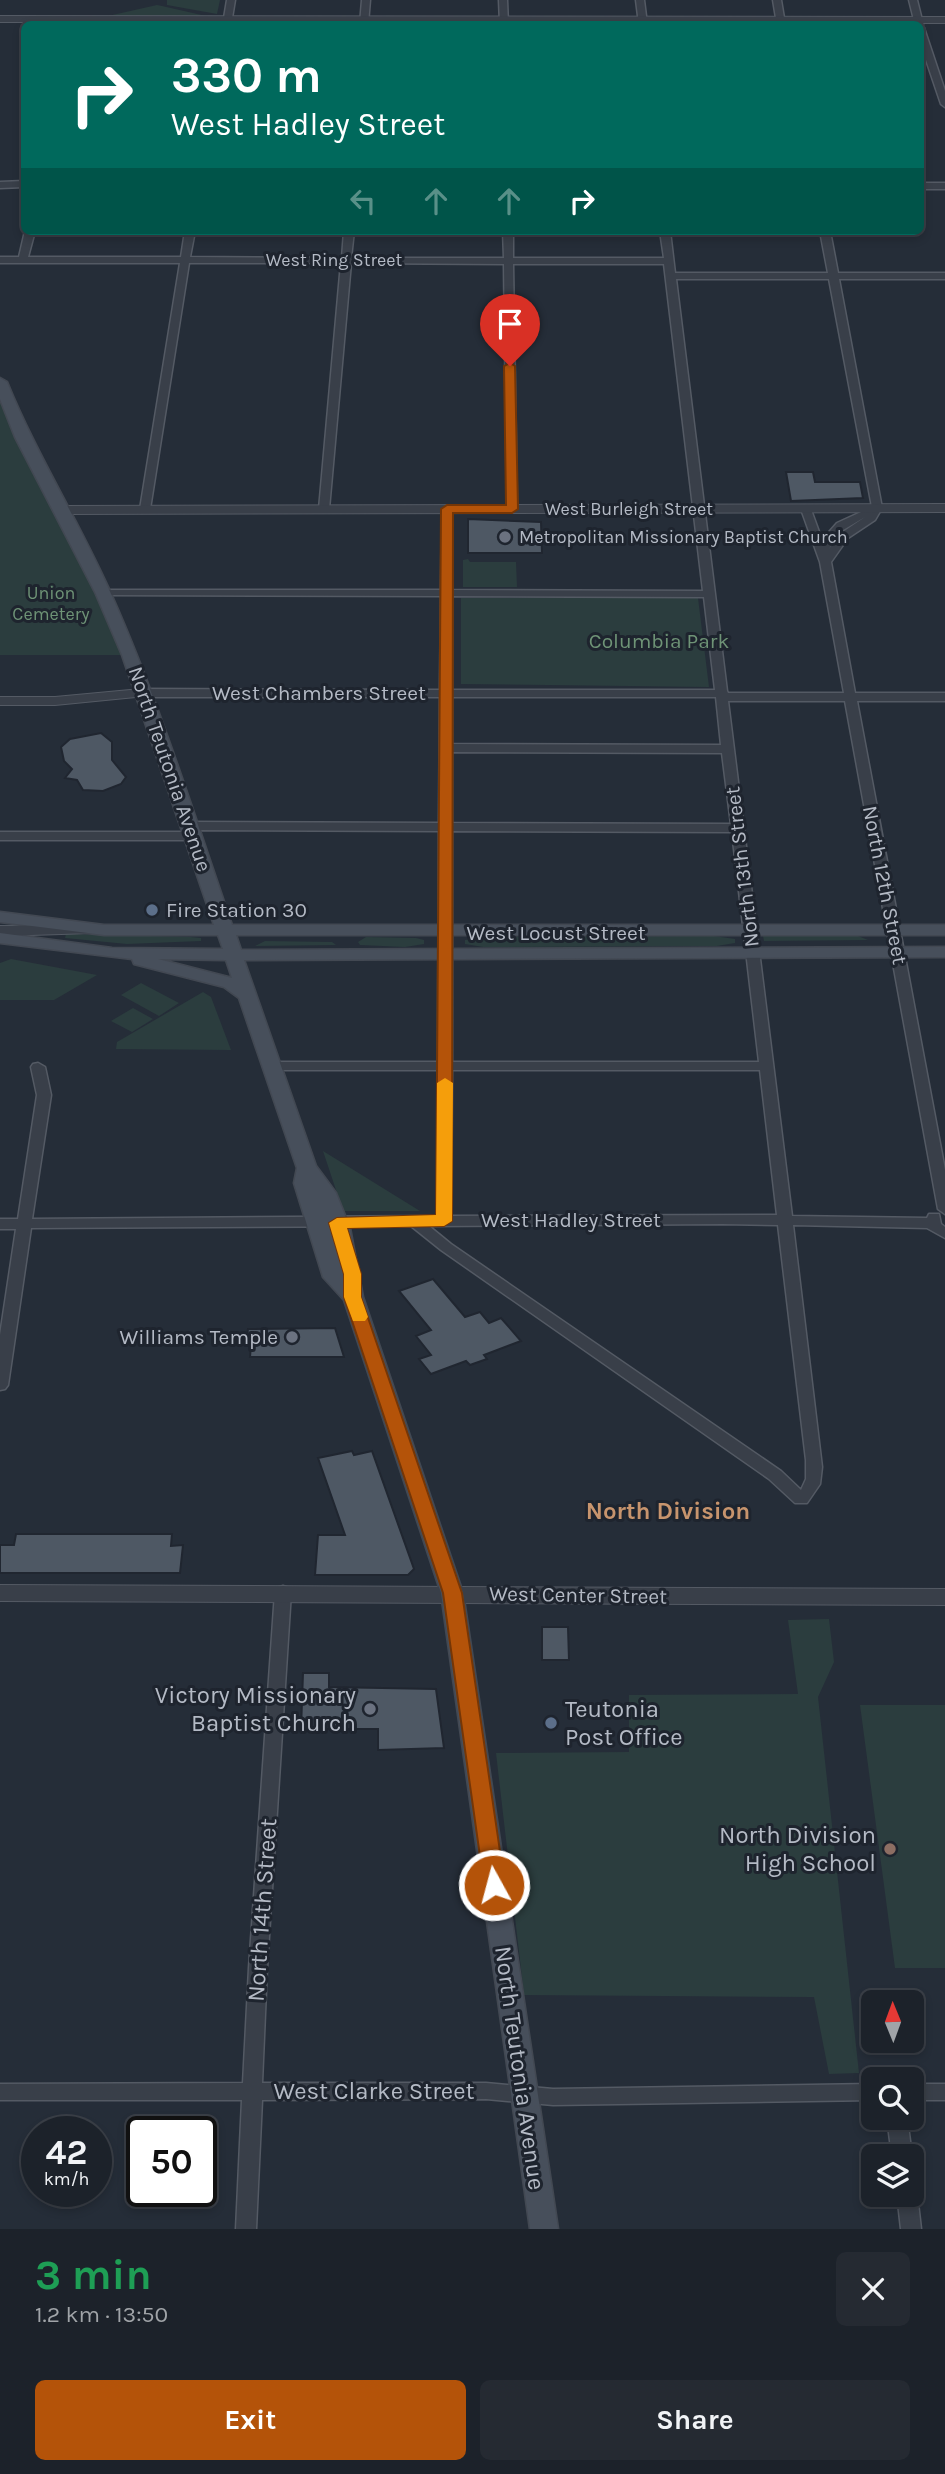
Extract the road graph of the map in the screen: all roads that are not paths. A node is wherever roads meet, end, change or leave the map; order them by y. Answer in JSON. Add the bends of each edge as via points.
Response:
{"nodes":[{"id":1,"x":231,"y":0,"type":"edge"},
{"id":2,"x":366,"y":0,"type":"edge"},
{"id":3,"x":503,"y":0,"type":"edge"},
{"id":4,"x":640,"y":0,"type":"edge"},
{"id":5,"x":777,"y":0,"type":"edge"},
{"id":6,"x":913,"y":0,"type":"edge"},
{"id":7,"x":0,"y":19,"type":"edge"},
{"id":8,"x":945,"y":20,"type":"edge"},
{"id":9,"x":55,"y":21,"type":"edge"},
{"id":10,"x":228,"y":21,"type":"edge"},
{"id":11,"x":365,"y":21,"type":"edge"},
{"id":12,"x":504,"y":21,"type":"edge"},
{"id":13,"x":643,"y":21,"type":"edge"},
{"id":14,"x":781,"y":21,"type":"edge"},
{"id":15,"x":918,"y":21,"type":"edge"},
{"id":16,"x":924,"y":23,"type":"edge"},
{"id":17,"x":924,"y":39,"type":"edge"},
{"id":18,"x":945,"y":104,"type":"edge"},
{"id":19,"x":0,"y":184,"type":"edge"},
{"id":20,"x":21,"y":184,"type":"edge"},
{"id":21,"x":924,"y":186,"type":"edge"},
{"id":22,"x":945,"y":186,"type":"edge"},
{"id":23,"x":29,"y":235,"type":"edge"},
{"id":24,"x":189,"y":235,"type":"edge"},
{"id":25,"x":349,"y":235,"type":"edge"},
{"id":26,"x":508,"y":235,"type":"edge"},
{"id":27,"x":665,"y":235,"type":"edge"},
{"id":28,"x":826,"y":235,"type":"edge"},
{"id":29,"x":0,"y":260,"type":"edge"},
{"id":30,"x":23,"y":260,"type":"junction"},
{"id":31,"x":185,"y":260,"type":"junction"},
{"id":32,"x":347,"y":260,"type":"junction"},
{"id":33,"x":508,"y":261,"type":"junction"},
{"id":34,"x":668,"y":261,"type":"junction"},
{"id":35,"x":670,"y":276,"type":"junction"},
{"id":36,"x":833,"y":276,"type":"junction"},
{"id":37,"x":945,"y":276,"type":"edge"},
{"id":38,"x":0,"y":382,"type":"edge"},
{"id":39,"x":945,"y":508,"type":"edge"},
{"id":40,"x":145,"y":509,"type":"junction"},
{"id":41,"x":324,"y":509,"type":"junction"},
{"id":42,"x":447,"y":509,"type":"junction"},
{"id":43,"x":512,"y":509,"type":"junction"},
{"id":44,"x":697,"y":509,"type":"junction"},
{"id":45,"x":806,"y":509,"type":"junction"},
{"id":46,"x":877,"y":509,"type":"junction"},
{"id":47,"x":62,"y":510,"type":"junction"},
{"id":48,"x":823,"y":558,"type":"junction"},
{"id":49,"x":103,"y":592,"type":"junction"},
{"id":50,"x":447,"y":594,"type":"junction"},
{"id":51,"x":708,"y":594,"type":"junction"},
{"id":52,"x":141,"y":693,"type":"junction"},
{"id":53,"x":447,"y":693,"type":"junction"},
{"id":54,"x":723,"y":696,"type":"junction"},
{"id":55,"x":945,"y":696,"type":"edge"},
{"id":56,"x":851,"y":698,"type":"junction"},
{"id":57,"x":0,"y":701,"type":"edge"},
{"id":58,"x":447,"y":748,"type":"junction"},
{"id":59,"x":728,"y":749,"type":"junction"},
{"id":60,"x":447,"y":827,"type":"junction"},
{"id":61,"x":738,"y":828,"type":"junction"},
{"id":62,"x":192,"y":831,"type":"junction"},
{"id":63,"x":0,"y":836,"type":"edge"},
{"id":64,"x":0,"y":917,"type":"edge"},
{"id":65,"x":93,"y":930,"type":"junction"},
{"id":66,"x":748,"y":930,"type":"junction"},
{"id":67,"x":893,"y":930,"type":"junction"},
{"id":68,"x":945,"y":930,"type":"edge"},
{"id":69,"x":0,"y":931,"type":"edge"},
{"id":70,"x":446,"y":931,"type":"junction"},
{"id":71,"x":224,"y":932,"type":"junction"},
{"id":72,"x":0,"y":938,"type":"edge"},
{"id":73,"x":898,"y":952,"type":"junction"},
{"id":74,"x":112,"y":953,"type":"junction"},
{"id":75,"x":945,"y":953,"type":"edge"},
{"id":76,"x":233,"y":955,"type":"junction"},
{"id":77,"x":752,"y":955,"type":"junction"},
{"id":78,"x":446,"y":956,"type":"junction"},
{"id":79,"x":246,"y":994,"type":"junction"},
{"id":80,"x":445,"y":1065,"type":"junction"},
{"id":81,"x":272,"y":1066,"type":"junction"},
{"id":82,"x":766,"y":1066,"type":"junction"},
{"id":83,"x":38,"y":1067,"type":"dead end"},
{"id":84,"x":945,"y":1211,"type":"edge"},
{"id":85,"x":786,"y":1220,"type":"junction"},
{"id":86,"x":414,"y":1221,"type":"junction"},
{"id":87,"x":444,"y":1221,"type":"junction"},
{"id":88,"x":327,"y":1223,"type":"junction"},
{"id":89,"x":932,"y":1223,"type":"junction"},
{"id":90,"x":0,"y":1224,"type":"edge"},
{"id":91,"x":27,"y":1224,"type":"junction"},
{"id":92,"x":945,"y":1233,"type":"edge"},
{"id":93,"x":0,"y":1385,"type":"edge"},
{"id":94,"x":283,"y":1592,"type":"junction"},
{"id":95,"x":0,"y":1593,"type":"edge"},
{"id":96,"x":452,"y":1593,"type":"junction"},
{"id":97,"x":945,"y":1597,"type":"edge"},
{"id":98,"x":252,"y":2090,"type":"junction"},
{"id":99,"x":0,"y":2092,"type":"edge"},
{"id":100,"x":861,"y":2092,"type":"edge"},
{"id":101,"x":924,"y":2092,"type":"edge"},
{"id":102,"x":945,"y":2092,"type":"edge"},
{"id":103,"x":523,"y":2094,"type":"junction"},
{"id":104,"x":908,"y":2207,"type":"edge"},
{"id":105,"x":246,"y":2229,"type":"edge"},
{"id":106,"x":544,"y":2229,"type":"edge"},
{"id":107,"x":911,"y":2229,"type":"edge"}],
"edges":[{"from":1,"to":10,"type":"street"},
{"from":2,"to":11,"type":"street"},
{"from":3,"to":12,"type":"street"},
{"from":4,"to":13,"type":"street"},
{"from":5,"to":14,"type":"street"},
{"from":6,"to":15,"type":"street"},
{"from":7,"to":9,"type":"street"},
{"from":8,"to":16,"type":"street"},
{"from":17,"to":18,"type":"street"},
{"from":19,"to":20,"type":"street"},
{"from":21,"to":22,"type":"street"},
{"from":23,"to":30,"type":"street"},
{"from":24,"to":31,"type":"street"},
{"from":25,"to":32,"type":"street"},
{"from":26,"to":33,"type":"street"},
{"from":27,"to":34,"type":"street","name":"North 13th Street"},
{"from":28,"to":36,"type":"street"},
{"from":29,"to":30,"type":"street","name":"West Ring Street"},
{"from":30,"to":31,"type":"street","name":"West Ring Street"},
{"from":31,"to":32,"type":"street","name":"West Ring Street"},
{"from":31,"to":40,"type":"street"},
{"from":32,"to":33,"type":"street","name":"West Ring Street"},
{"from":32,"to":41,"type":"street"},
{"from":33,"to":34,"type":"street","name":"West Ring Street"},
{"from":33,"to":43,"type":"street"},
{"from":34,"to":35,"type":"street","name":"North 13th Street"},
{"from":35,"to":36,"type":"street"},
{"from":35,"to":44,"type":"street","name":"North 13th Street"},
{"from":36,"to":37,"type":"street"},
{"from":36,"to":46,"type":"street"},
{"from":38,"to":47,"type":"main road","name":"North Teutonia Avenue","via":[[22,437]]},
{"from":39,"to":46,"type":"street","name":"West Burleigh Street"},
{"from":40,"to":41,"type":"street","name":"West Burleigh Street"},
{"from":40,"to":47,"type":"street","name":"West Burleigh Street"},
{"from":41,"to":42,"type":"street","name":"West Burleigh Street"},
{"from":42,"to":43,"type":"street","name":"West Burleigh Street"},
{"from":42,"to":50,"type":"street"},
{"from":43,"to":44,"type":"street","name":"West Burleigh Street"},
{"from":44,"to":45,"type":"street","name":"West Burleigh Street"},
{"from":44,"to":51,"type":"street","name":"North 13th Street"},
{"from":45,"to":46,"type":"street","name":"West Burleigh Street"},
{"from":45,"to":48,"type":"street","name":"North 12th Street"},
{"from":46,"to":48,"type":"street"},
{"from":47,"to":49,"type":"main road","name":"North Teutonia Avenue"},
{"from":48,"to":56,"type":"street","name":"North 12th Street"},
{"from":49,"to":50,"type":"street"},
{"from":49,"to":52,"type":"main road","name":"North Teutonia Avenue"},
{"from":50,"to":51,"type":"street"},
{"from":50,"to":53,"type":"street"},
{"from":51,"to":54,"type":"street","name":"North 13th Street"},
{"from":52,"to":53,"type":"street","name":"West Chambers Street"},
{"from":52,"to":57,"type":"street","name":"West Chambers Street"},
{"from":52,"to":62,"type":"main road","name":"North Teutonia Avenue"},
{"from":53,"to":54,"type":"street","name":"West Chambers Street"},
{"from":53,"to":58,"type":"street"},
{"from":54,"to":56,"type":"street","name":"West Chambers Street"},
{"from":54,"to":59,"type":"street","name":"North 13th Street"},
{"from":55,"to":56,"type":"street","name":"West Chambers Street"},
{"from":56,"to":67,"type":"street","name":"North 12th Street"},
{"from":58,"to":59,"type":"street"},
{"from":58,"to":60,"type":"street"},
{"from":59,"to":61,"type":"street","name":"North 13th Street"},
{"from":60,"to":61,"type":"street"},
{"from":60,"to":62,"type":"street"},
{"from":60,"to":70,"type":"street"},
{"from":61,"to":66,"type":"street","name":"North 13th Street"},
{"from":62,"to":63,"type":"street"},
{"from":62,"to":71,"type":"main road","name":"North Teutonia Avenue"},
{"from":64,"to":65,"type":"main road"},
{"from":65,"to":69,"type":"street","name":"West Locust Street"},
{"from":65,"to":71,"type":"main road","name":"West Locust Street"},
{"from":66,"to":67,"type":"main road","name":"West Locust Street"},
{"from":66,"to":70,"type":"main road","name":"West Locust Street"},
{"from":66,"to":77,"type":"street","name":"North 13th Street"},
{"from":67,"to":68,"type":"main road","name":"West Locust Street"},
{"from":67,"to":73,"type":"street","name":"North 12th Street"},
{"from":70,"to":71,"type":"main road","name":"West Locust Street"},
{"from":70,"to":78,"type":"street"},
{"from":71,"to":76,"type":"main road","name":"North Teutonia Avenue"},
{"from":72,"to":74,"type":"main road","name":"West Locust Street"},
{"from":73,"to":75,"type":"main road","name":"West Locust Street"},
{"from":73,"to":77,"type":"main road","name":"West Locust Street"},
{"from":73,"to":84,"type":"street","name":"North 12th Street"},
{"from":74,"to":76,"type":"main road","name":"West Locust Street"},
{"from":74,"to":79,"type":"main road","via":[[230,982]]},
{"from":76,"to":78,"type":"main road","name":"West Locust Street"},
{"from":76,"to":79,"type":"main road","name":"North Teutonia Avenue"},
{"from":77,"to":78,"type":"main road","name":"West Locust Street"},
{"from":77,"to":82,"type":"street","name":"North 13th Street"},
{"from":78,"to":80,"type":"street"},
{"from":79,"to":81,"type":"main road","name":"North Teutonia Avenue"},
{"from":80,"to":81,"type":"street"},
{"from":80,"to":82,"type":"street"},
{"from":80,"to":87,"type":"street"},
{"from":81,"to":88,"type":"main road","name":"North Teutonia Avenue","via":[[307,1168],[304,1183]]},
{"from":82,"to":85,"type":"street","name":"North 13th Street"},
{"from":83,"to":91,"type":"street","via":[[44,1096]]},
{"from":84,"to":89,"type":"street"},
{"from":85,"to":86,"type":"street","name":"North 13th Street","via":[[815,1475],[812,1489],[801,1499],[775,1475]]},
{"from":85,"to":87,"type":"street","name":"West Hadley Street"},
{"from":85,"to":89,"type":"street","name":"West Hadley Street"},
{"from":86,"to":87,"type":"street","name":"West Hadley Street"},
{"from":86,"to":88,"type":"street","name":"West Hadley Street"},
{"from":88,"to":91,"type":"street","name":"West Hadley Street"},
{"from":88,"to":96,"type":"main road","name":"North Teutonia Avenue","via":[[352,1274],[353,1297]]},
{"from":89,"to":92,"type":"street"},
{"from":90,"to":91,"type":"street","name":"West Hadley Street"},
{"from":91,"to":93,"type":"street"},
{"from":94,"to":95,"type":"street","name":"West Center Street"},
{"from":94,"to":96,"type":"street","name":"West Center Street"},
{"from":94,"to":98,"type":"street","name":"North 14th Street"},
{"from":96,"to":97,"type":"street","name":"West Center Street"},
{"from":96,"to":103,"type":"main road","name":"North Teutonia Avenue"},
{"from":98,"to":99,"type":"street","name":"West Clarke Street"},
{"from":98,"to":103,"type":"street","name":"West Clarke Street"},
{"from":98,"to":105,"type":"street","name":"North 14th Street"},
{"from":100,"to":103,"type":"street","name":"West Clarke Street"},
{"from":101,"to":102,"type":"street"},
{"from":103,"to":106,"type":"main road","name":"North Teutonia Avenue"},
{"from":104,"to":107,"type":"street"}]}
